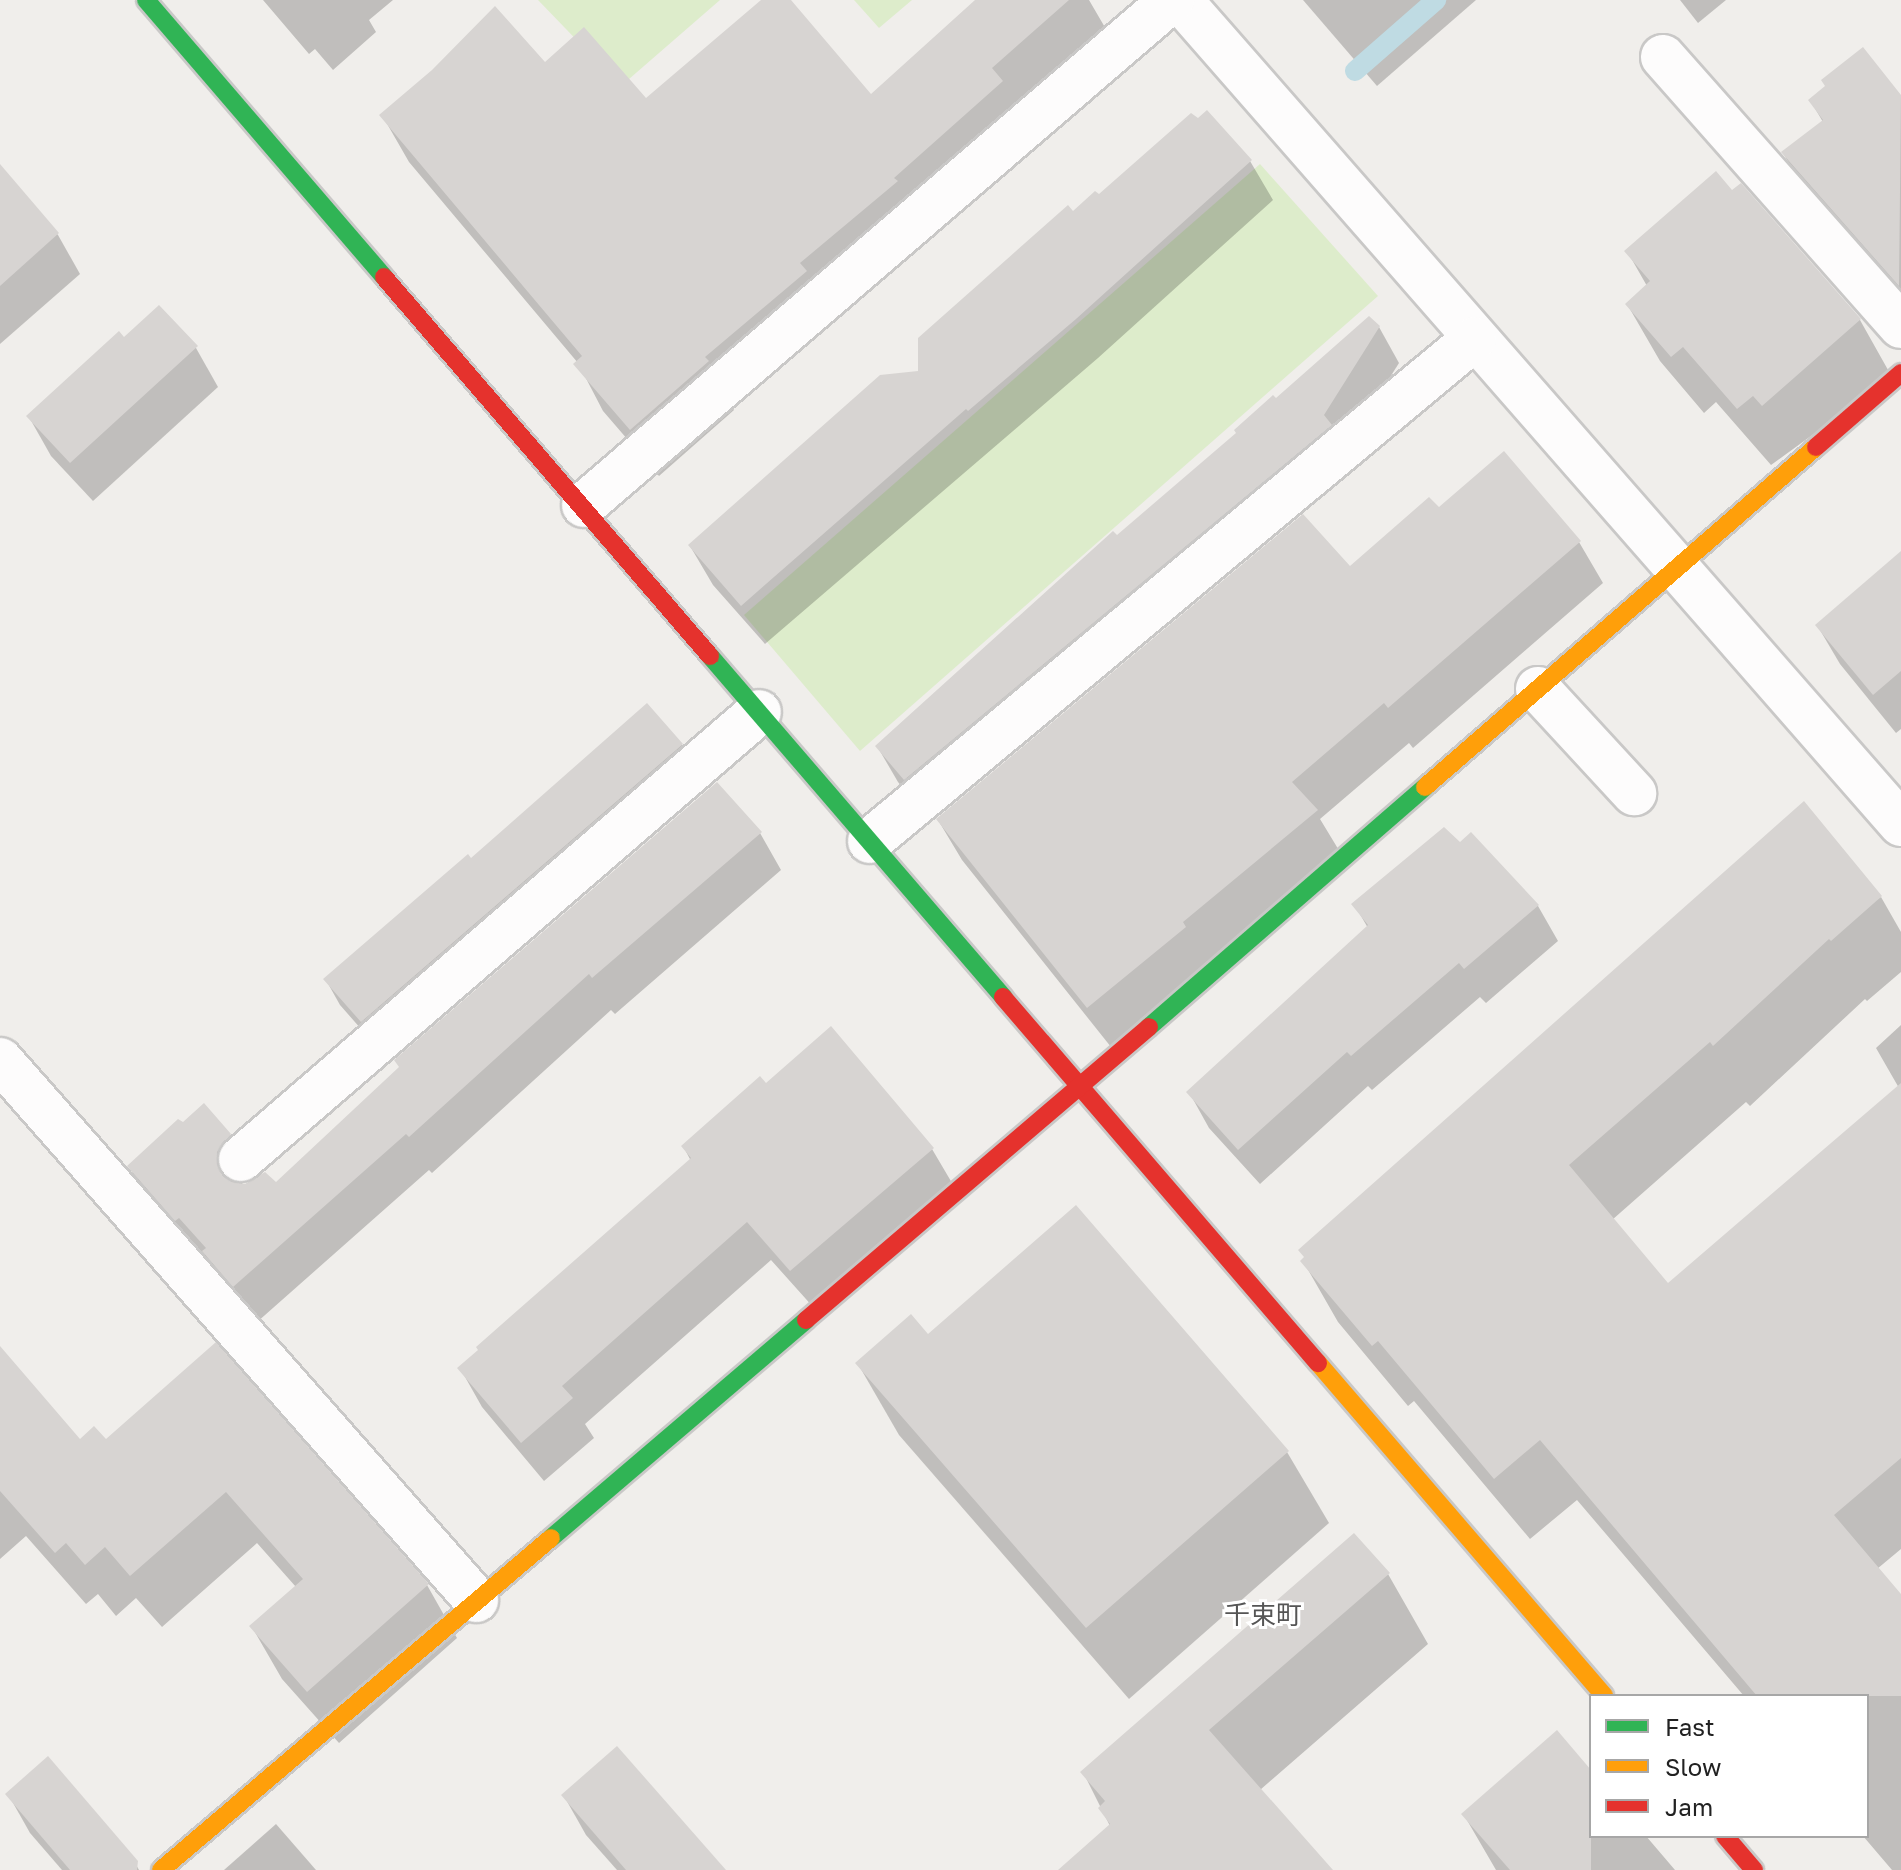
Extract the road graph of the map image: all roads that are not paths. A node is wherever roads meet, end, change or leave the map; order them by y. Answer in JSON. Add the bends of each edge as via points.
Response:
{"nodes":[{"id":1,"x":146,"y":0,"type":"edge"},
{"id":2,"x":1172,"y":0,"type":"edge"},
{"id":3,"x":1180,"y":0,"type":"edge"},
{"id":4,"x":1663,"y":57,"type":"dead end"},
{"id":5,"x":1901,"y":326,"type":"edge"},
{"id":6,"x":1474,"y":339,"type":"junction"},
{"id":7,"x":1901,"y":373,"type":"edge"},
{"id":8,"x":584,"y":505,"type":"junction"},
{"id":9,"x":1679,"y":566,"type":"junction"},
{"id":10,"x":1538,"y":689,"type":"junction"},
{"id":11,"x":759,"y":712,"type":"junction"},
{"id":12,"x":1634,"y":793,"type":"dead end"},
{"id":13,"x":1901,"y":824,"type":"edge"},
{"id":14,"x":870,"y":841,"type":"junction"},
{"id":15,"x":0,"y":1060,"type":"edge"},
{"id":16,"x":1080,"y":1087,"type":"junction"},
{"id":17,"x":241,"y":1159,"type":"dead end"},
{"id":18,"x":476,"y":1600,"type":"junction"},
{"id":19,"x":1602,"y":1694,"type":"edge"},
{"id":20,"x":1727,"y":1838,"type":"edge"},
{"id":21,"x":161,"y":1870,"type":"edge"},
{"id":22,"x":1754,"y":1870,"type":"edge"}],
"edges":[{"from":1,"to":8,"type":"street"},
{"from":2,"to":8,"type":"street"},
{"from":3,"to":6,"type":"street"},
{"from":4,"to":5,"type":"street"},
{"from":6,"to":9,"type":"street"},
{"from":6,"to":14,"type":"street"},
{"from":7,"to":9,"type":"street"},
{"from":8,"to":11,"type":"street"},
{"from":9,"to":10,"type":"street"},
{"from":9,"to":13,"type":"street"},
{"from":10,"to":12,"type":"street"},
{"from":10,"to":16,"type":"street"},
{"from":11,"to":14,"type":"street"},
{"from":11,"to":17,"type":"street"},
{"from":14,"to":16,"type":"street"},
{"from":15,"to":18,"type":"street"},
{"from":16,"to":18,"type":"street"},
{"from":16,"to":19,"type":"street"},
{"from":18,"to":21,"type":"street"},
{"from":20,"to":22,"type":"street"}]}
